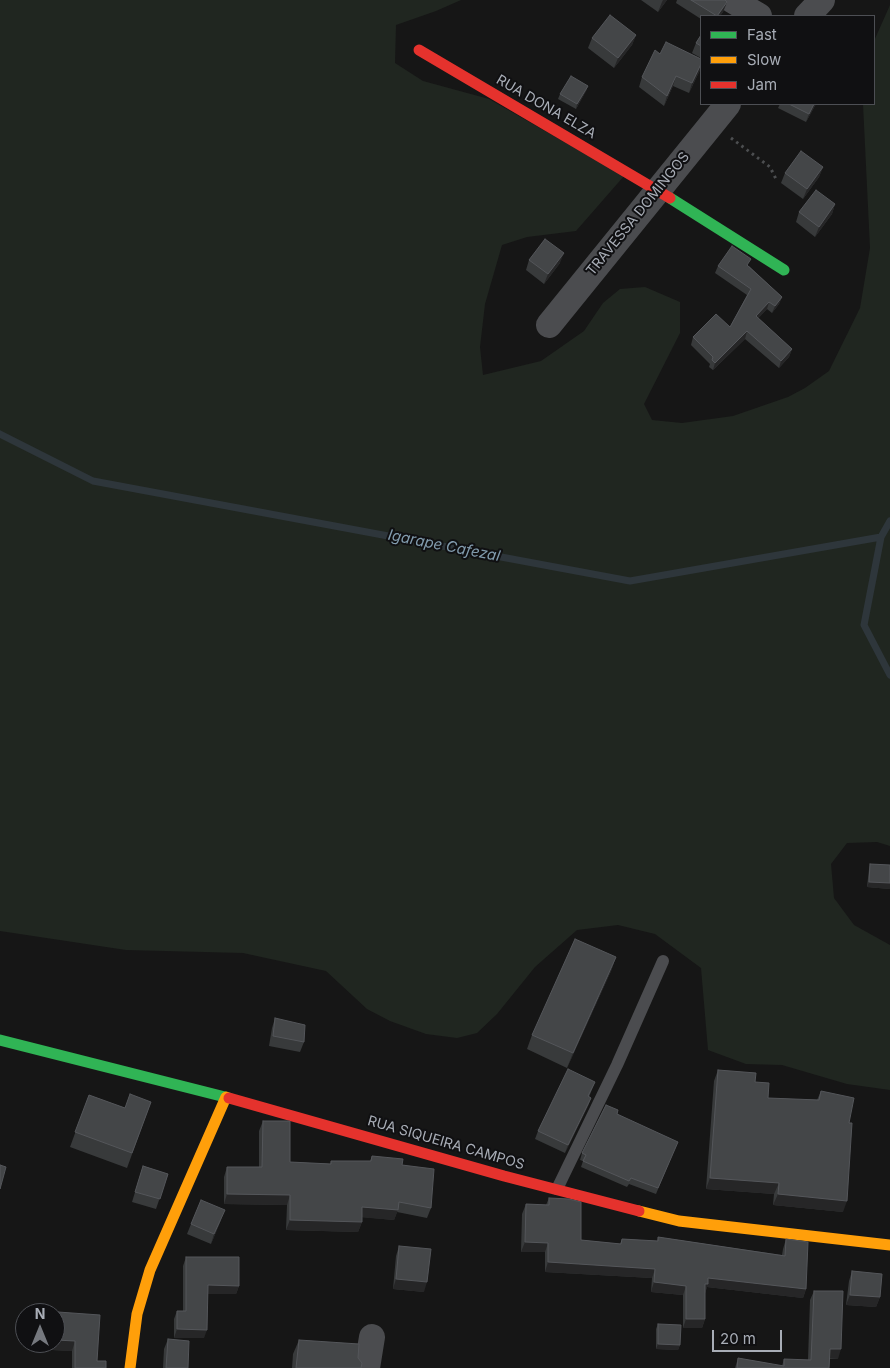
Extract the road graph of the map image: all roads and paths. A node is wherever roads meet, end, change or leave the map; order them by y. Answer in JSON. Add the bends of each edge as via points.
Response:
{"nodes":[{"id":1,"x":732,"y":0,"type":"edge"},
{"id":2,"x":822,"y":0,"type":"edge"},
{"id":3,"x":758,"y":15,"type":"edge"},
{"id":4,"x":809,"y":15,"type":"edge"},
{"id":5,"x":419,"y":50,"type":"dead end"},
{"id":6,"x":721,"y":111,"type":"edge"},
{"id":7,"x":776,"y":179,"type":"dead end"},
{"id":8,"x":658,"y":190,"type":"junction"},
{"id":9,"x":784,"y":270,"type":"dead end"},
{"id":10,"x":549,"y":325,"type":"dead end"},
{"id":11,"x":663,"y":962,"type":"dead end"},
{"id":12,"x":0,"y":1040,"type":"edge"},
{"id":13,"x":226,"y":1097,"type":"junction"},
{"id":14,"x":557,"y":1189,"type":"junction"},
{"id":15,"x":890,"y":1245,"type":"edge"},
{"id":16,"x":372,"y":1336,"type":"dead end"},
{"id":17,"x":130,"y":1368,"type":"edge"},
{"id":18,"x":367,"y":1368,"type":"edge"}],
"edges":[{"from":1,"to":3,"type":"street"},
{"from":2,"to":4,"type":"street"},
{"from":5,"to":8,"type":"street","name":"RUA DONA ELZA"},
{"from":6,"to":7,"type":"path","via":[[726,135],[770,167]]},
{"from":6,"to":8,"type":"street","name":"TRAVESSA DOMINGOS"},
{"from":8,"to":9,"type":"street","name":"RUA DONA ELZA"},
{"from":8,"to":10,"type":"street","name":"TRAVESSA DOMINGOS"},
{"from":11,"to":14,"type":"lane"},
{"from":12,"to":13,"type":"street","name":"RUA SIQUEIRA CAMPOS"},
{"from":13,"to":14,"type":"street","name":"RUA SIQUEIRA CAMPOS"},
{"from":13,"to":17,"type":"street","via":[[150,1270],[137,1314]]},
{"from":14,"to":15,"type":"street","name":"RUA SIQUEIRA CAMPOS","via":[[679,1221]]},
{"from":16,"to":18,"type":"street"}]}
